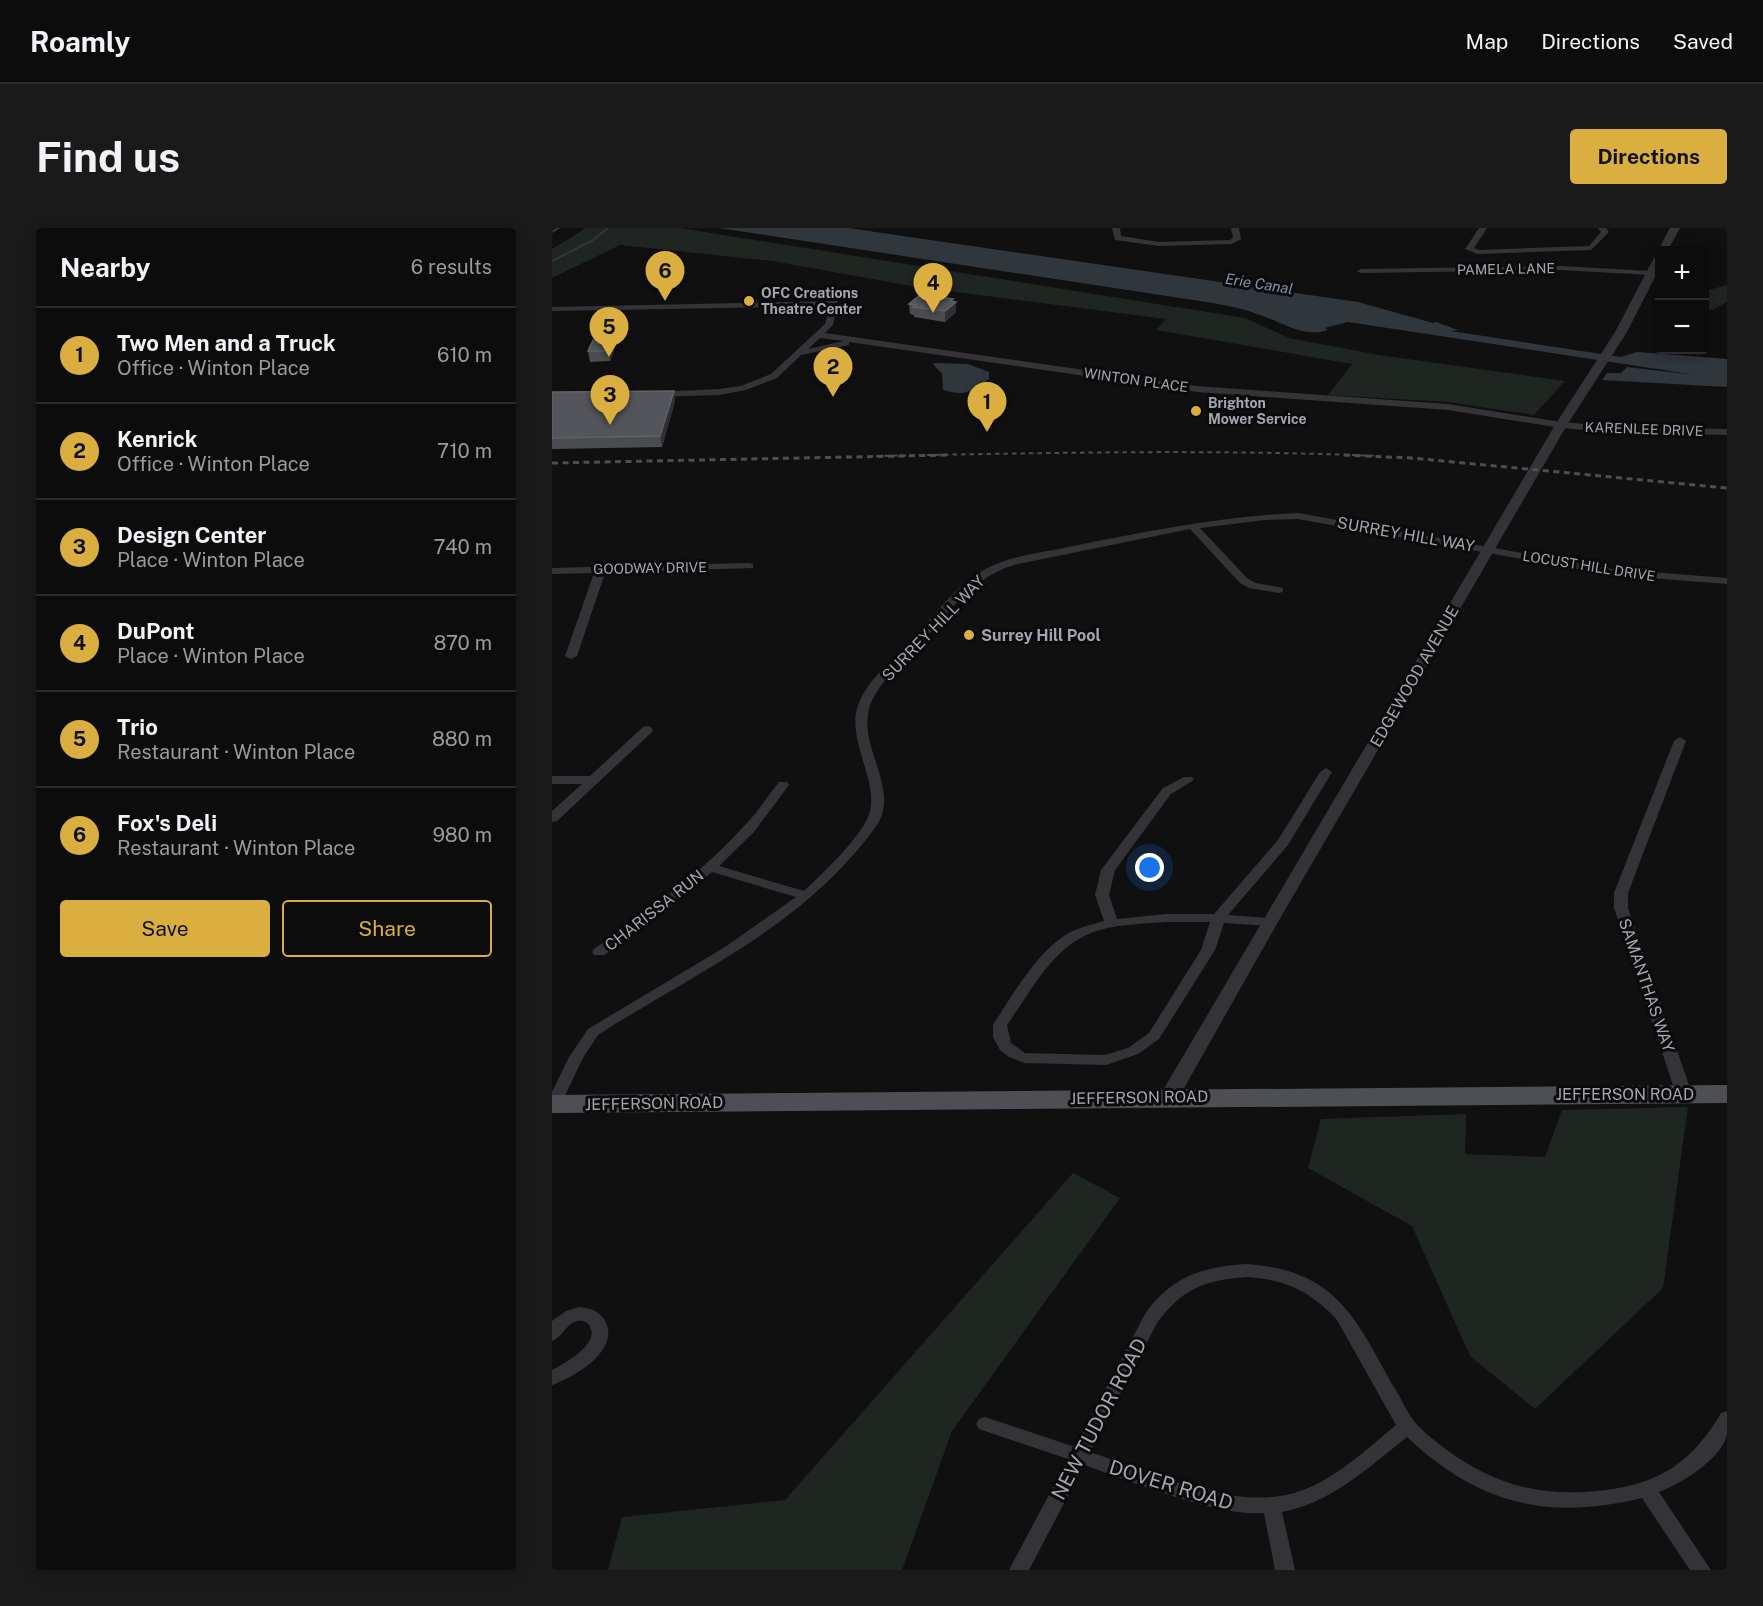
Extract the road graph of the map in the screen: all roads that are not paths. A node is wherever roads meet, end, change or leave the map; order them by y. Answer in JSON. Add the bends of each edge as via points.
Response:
{"nodes":[{"id":1,"x":1116,"y":228,"type":"edge"},
{"id":2,"x":1235,"y":228,"type":"edge"},
{"id":3,"x":1484,"y":228,"type":"edge"},
{"id":4,"x":1602,"y":228,"type":"edge"},
{"id":5,"x":1675,"y":228,"type":"edge"},
{"id":6,"x":1664,"y":246,"type":"edge"},
{"id":7,"x":1655,"y":264,"type":"edge"},
{"id":8,"x":1361,"y":271,"type":"dead end"},
{"id":9,"x":1650,"y":273,"type":"junction"},
{"id":10,"x":552,"y":309,"type":"edge"},
{"id":11,"x":838,"y":324,"type":"junction"},
{"id":12,"x":820,"y":335,"type":"junction"},
{"id":13,"x":859,"y":340,"type":"junction"},
{"id":14,"x":800,"y":354,"type":"junction"},
{"id":15,"x":647,"y":394,"type":"edge"},
{"id":16,"x":1561,"y":425,"type":"junction"},
{"id":17,"x":1727,"y":432,"type":"edge"},
{"id":18,"x":1194,"y":527,"type":"junction"},
{"id":19,"x":1488,"y":549,"type":"junction"},
{"id":20,"x":749,"y":566,"type":"dead end"},
{"id":21,"x":601,"y":569,"type":"junction"},
{"id":22,"x":552,"y":570,"type":"edge"},
{"id":23,"x":1727,"y":581,"type":"edge"},
{"id":24,"x":1279,"y":590,"type":"dead end"},
{"id":25,"x":570,"y":656,"type":"dead end"},
{"id":26,"x":647,"y":730,"type":"dead end"},
{"id":27,"x":1680,"y":741,"type":"dead end"},
{"id":28,"x":1326,"y":772,"type":"dead end"},
{"id":29,"x":552,"y":780,"type":"edge"},
{"id":30,"x":592,"y":780,"type":"junction"},
{"id":31,"x":1188,"y":780,"type":"dead end"},
{"id":32,"x":783,"y":785,"type":"dead end"},
{"id":33,"x":552,"y":818,"type":"edge"},
{"id":34,"x":708,"y":867,"type":"junction"},
{"id":35,"x":806,"y":896,"type":"junction"},
{"id":36,"x":1219,"y":917,"type":"junction"},
{"id":37,"x":1111,"y":922,"type":"junction"},
{"id":38,"x":1269,"y":922,"type":"junction"},
{"id":39,"x":599,"y":952,"type":"dead end"},
{"id":40,"x":1684,"y":1094,"type":"junction"},
{"id":41,"x":1727,"y":1094,"type":"edge"},
{"id":42,"x":1169,"y":1097,"type":"junction"},
{"id":43,"x":553,"y":1104,"type":"edge"},
{"id":44,"x":552,"y":1334,"type":"edge"},
{"id":45,"x":552,"y":1378,"type":"edge"},
{"id":46,"x":1727,"y":1418,"type":"edge"},
{"id":47,"x":985,"y":1424,"type":"dead end"},
{"id":48,"x":1407,"y":1427,"type":"junction"},
{"id":49,"x":1079,"y":1456,"type":"junction"},
{"id":50,"x":1647,"y":1490,"type":"junction"},
{"id":51,"x":1272,"y":1507,"type":"junction"},
{"id":52,"x":1019,"y":1570,"type":"edge"},
{"id":53,"x":1285,"y":1570,"type":"edge"},
{"id":54,"x":1701,"y":1570,"type":"edge"}],
"edges":[{"from":1,"to":2,"type":"street","via":[[1118,238],[1159,244],[1232,242],[1237,239]]},
{"from":3,"to":4,"type":"street","via":[[1470,250],[1592,248],[1605,232]]},
{"from":5,"to":6,"type":"street"},
{"from":7,"to":9,"type":"street","name":"EDGEWOOD AVENUE"},
{"from":8,"to":9,"type":"street","name":"PAMELA LANE","via":[[1569,268]]},
{"from":9,"to":16,"type":"street","name":"EDGEWOOD AVENUE","via":[[1612,345]]},
{"from":10,"to":11,"type":"street","via":[[835,303]]},
{"from":11,"to":12,"type":"street"},
{"from":11,"to":13,"type":"street"},
{"from":12,"to":13,"type":"street","name":"WINTON PLACE"},
{"from":12,"to":14,"type":"street"},
{"from":13,"to":14,"type":"street"},
{"from":13,"to":16,"type":"street","name":"WINTON PLACE","via":[[1197,389],[1448,406]]},
{"from":14,"to":15,"type":"street","via":[[774,376],[743,388]]},
{"from":16,"to":17,"type":"street","name":"KARENLEE DRIVE"},
{"from":16,"to":19,"type":"street","name":"EDGEWOOD AVENUE"},
{"from":18,"to":19,"type":"street","name":"SURREY HILL WAY","via":[[1261,516],[1298,516]]},
{"from":18,"to":24,"type":"street","via":[[1244,581]]},
{"from":18,"to":35,"type":"street","name":"SURREY HILL WAY","via":[[1013,562],[986,573],[958,597],[876,687],[862,711],[861,735],[876,782],[877,811],[837,865]]},
{"from":19,"to":23,"type":"street","name":"LOCUST HILL DRIVE","via":[[1641,576]]},
{"from":19,"to":38,"type":"street","name":"EDGEWOOD AVENUE"},
{"from":20,"to":21,"type":"street","name":"GOODWAY DRIVE"},
{"from":21,"to":22,"type":"street","name":"GOODWAY DRIVE"},
{"from":21,"to":25,"type":"street"},
{"from":26,"to":30,"type":"street"},
{"from":27,"to":40,"type":"street","name":"SAMANTHAS WAY","via":[[1621,894],[1621,908]]},
{"from":28,"to":36,"type":"street","via":[[1283,842]]},
{"from":29,"to":30,"type":"street"},
{"from":30,"to":33,"type":"street"},
{"from":31,"to":37,"type":"street","via":[[1167,791],[1108,870],[1102,895]]},
{"from":32,"to":34,"type":"street","name":"CHARISSA RUN","via":[[749,828]]},
{"from":34,"to":35,"type":"street","name":"CHARISSA RUN"},
{"from":34,"to":39,"type":"street","name":"CHARISSA RUN"},
{"from":35,"to":43,"type":"street","name":"SURREY HILL WAY","via":[[751,936],[593,1032]]},
{"from":36,"to":37,"type":"street"},
{"from":36,"to":37,"type":"street","via":[[1208,950],[1158,1030],[1133,1051],[1106,1060],[1063,1060],[1018,1057],[1004,1047],[1000,1025],[1060,946],[1088,929]]},
{"from":36,"to":38,"type":"street"},
{"from":38,"to":42,"type":"street","name":"EDGEWOOD AVENUE"},
{"from":40,"to":41,"type":"main road","name":"JEFFERSON ROAD"},
{"from":40,"to":42,"type":"main road","name":"JEFFERSON ROAD"},
{"from":42,"to":43,"type":"main road","name":"JEFFERSON ROAD"},
{"from":44,"to":45,"type":"street","via":[[562,1320],[577,1314],[590,1316],[600,1330],[590,1353]]},
{"from":46,"to":50,"type":"street","via":[[1719,1436],[1698,1460]]},
{"from":47,"to":49,"type":"street","name":"DOVER ROAD"},
{"from":48,"to":49,"type":"street","name":"NEW TUDOR ROAD","via":[[1343,1315],[1315,1288],[1276,1274],[1214,1275],[1194,1281],[1163,1302]]},
{"from":48,"to":50,"type":"street","via":[[1461,1470],[1511,1493],[1558,1500],[1596,1500]]},
{"from":48,"to":51,"type":"street","name":"DOVER ROAD","via":[[1317,1494]]},
{"from":49,"to":51,"type":"street","name":"DOVER ROAD","via":[[1222,1503]]},
{"from":49,"to":52,"type":"street","name":"NEW TUDOR ROAD"},
{"from":50,"to":54,"type":"street"},
{"from":51,"to":53,"type":"street"}]}
